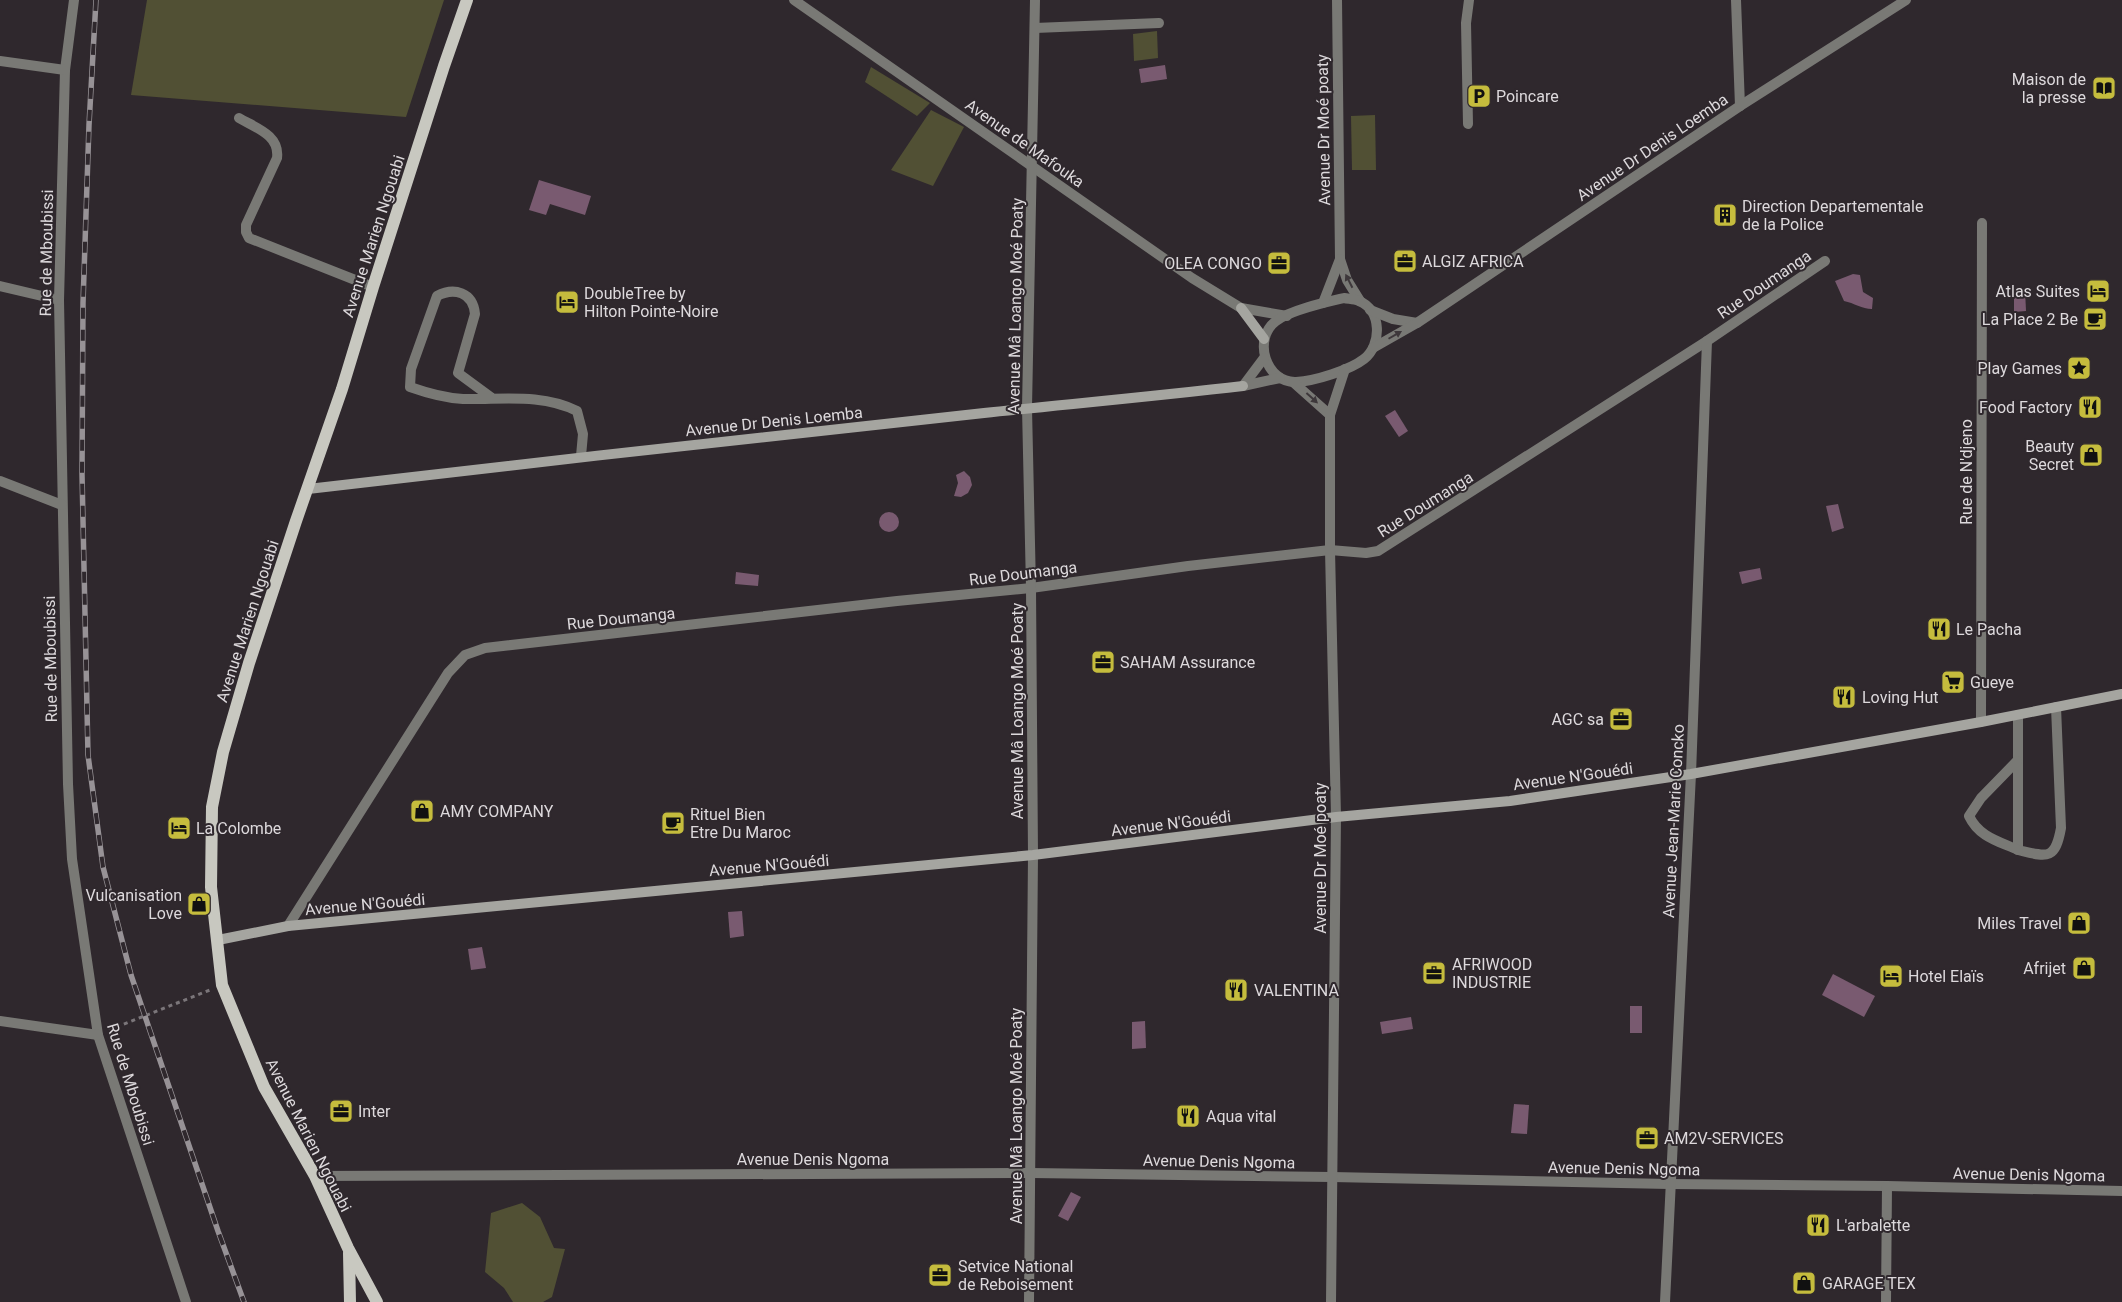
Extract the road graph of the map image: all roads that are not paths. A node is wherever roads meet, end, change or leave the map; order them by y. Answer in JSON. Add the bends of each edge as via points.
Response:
{"nodes":[{"id":1,"x":74,"y":0,"type":"edge"},
{"id":2,"x":467,"y":0,"type":"edge"},
{"id":3,"x":794,"y":0,"type":"edge"},
{"id":4,"x":1035,"y":0,"type":"edge"},
{"id":5,"x":1337,"y":0,"type":"edge"},
{"id":6,"x":1469,"y":0,"type":"edge"},
{"id":7,"x":1736,"y":0,"type":"edge"},
{"id":8,"x":1906,"y":0,"type":"edge"},
{"id":9,"x":1159,"y":23,"type":"dead end"},
{"id":10,"x":1034,"y":28,"type":"junction"},
{"id":11,"x":0,"y":61,"type":"edge"},
{"id":12,"x":65,"y":70,"type":"junction"},
{"id":13,"x":1740,"y":106,"type":"junction"},
{"id":14,"x":239,"y":118,"type":"dead end"},
{"id":15,"x":1468,"y":124,"type":"dead end"},
{"id":16,"x":1032,"y":167,"type":"junction"},
{"id":17,"x":1982,"y":223,"type":"dead end"},
{"id":18,"x":1340,"y":259,"type":"junction"},
{"id":19,"x":1825,"y":261,"type":"dead end"},
{"id":20,"x":0,"y":286,"type":"edge"},
{"id":21,"x":373,"y":287,"type":"junction"},
{"id":22,"x":59,"y":300,"type":"junction"},
{"id":23,"x":1360,"y":301,"type":"junction"},
{"id":24,"x":1323,"y":303,"type":"junction"},
{"id":25,"x":1241,"y":308,"type":"junction"},
{"id":26,"x":1370,"y":310,"type":"junction"},
{"id":27,"x":1286,"y":316,"type":"junction"},
{"id":28,"x":1417,"y":323,"type":"junction"},
{"id":29,"x":1264,"y":339,"type":"junction"},
{"id":30,"x":1708,"y":341,"type":"junction"},
{"id":31,"x":1373,"y":348,"type":"junction"},
{"id":32,"x":1264,"y":358,"type":"junction"},
{"id":33,"x":1345,"y":369,"type":"junction"},
{"id":34,"x":1280,"y":378,"type":"junction"},
{"id":35,"x":1294,"y":382,"type":"junction"},
{"id":36,"x":1243,"y":386,"type":"junction"},
{"id":37,"x":492,"y":398,"type":"junction"},
{"id":38,"x":1027,"y":408,"type":"junction"},
{"id":39,"x":1330,"y":415,"type":"junction"},
{"id":40,"x":581,"y":456,"type":"junction"},
{"id":41,"x":0,"y":481,"type":"edge"},
{"id":42,"x":308,"y":489,"type":"junction"},
{"id":43,"x":62,"y":504,"type":"junction"},
{"id":44,"x":1330,"y":550,"type":"junction"},
{"id":45,"x":1031,"y":588,"type":"junction"},
{"id":46,"x":2122,"y":694,"type":"edge"},
{"id":47,"x":2056,"y":707,"type":"junction"},
{"id":48,"x":2018,"y":715,"type":"junction"},
{"id":49,"x":1981,"y":722,"type":"junction"},
{"id":50,"x":2017,"y":761,"type":"junction"},
{"id":51,"x":1691,"y":774,"type":"junction"},
{"id":52,"x":1336,"y":817,"type":"junction"},
{"id":53,"x":2018,"y":850,"type":"junction"},
{"id":54,"x":1033,"y":855,"type":"junction"},
{"id":55,"x":288,"y":926,"type":"junction"},
{"id":56,"x":218,"y":940,"type":"junction"},
{"id":57,"x":0,"y":1021,"type":"edge"},
{"id":58,"x":98,"y":1035,"type":"junction"},
{"id":59,"x":1032,"y":1173,"type":"junction"},
{"id":60,"x":315,"y":1176,"type":"junction"},
{"id":61,"x":1332,"y":1177,"type":"junction"},
{"id":62,"x":1670,"y":1184,"type":"junction"},
{"id":63,"x":1887,"y":1186,"type":"junction"},
{"id":64,"x":2122,"y":1191,"type":"edge"},
{"id":65,"x":348,"y":1248,"type":"junction"},
{"id":66,"x":186,"y":1302,"type":"edge"},
{"id":67,"x":350,"y":1302,"type":"edge"},
{"id":68,"x":377,"y":1302,"type":"edge"},
{"id":69,"x":1029,"y":1302,"type":"edge"},
{"id":70,"x":1331,"y":1302,"type":"edge"},
{"id":71,"x":1665,"y":1302,"type":"edge"},
{"id":72,"x":1886,"y":1302,"type":"edge"}],
"edges":[{"from":1,"to":12,"type":"street","name":"Rue de Mboubissi"},
{"from":2,"to":21,"type":"main road","name":"Avenue Marien Ngouabi"},
{"from":3,"to":16,"type":"street","name":"Avenue de Mafouka"},
{"from":4,"to":10,"type":"street","name":"Avenue Mâ Loango Moé Poaty"},
{"from":5,"to":18,"type":"street","name":"Avenue Dr Moé poaty"},
{"from":6,"to":15,"type":"street","via":[[1466,23]]},
{"from":7,"to":13,"type":"street"},
{"from":8,"to":13,"type":"street","name":"Avenue Dr Denis Loemba"},
{"from":9,"to":10,"type":"street"},
{"from":10,"to":16,"type":"street","name":"Avenue Mâ Loango Moé Poaty"},
{"from":11,"to":12,"type":"street"},
{"from":12,"to":22,"type":"street","name":"Rue de Mboubissi"},
{"from":13,"to":28,"type":"street","name":"Avenue Dr Denis Loemba"},
{"from":14,"to":21,"type":"street","via":[[273,138],[278,150],[246,225],[249,238]]},
{"from":16,"to":25,"type":"street","name":"Avenue de Mafouka","via":[[1192,278]]},
{"from":16,"to":38,"type":"street","name":"Avenue Mâ Loango Moé Poaty"},
{"from":17,"to":49,"type":"street","name":"Rue de N'djeno"},
{"from":23,"to":18,"type":"street","name":"Avenue Dr Moé poaty","one_way":true,"via":[[1347,280]]},
{"from":18,"to":24,"type":"street","name":"Avenue Dr Moé poaty"},
{"from":19,"to":30,"type":"street","name":"Rue Doumanga"},
{"from":20,"to":22,"type":"street"},
{"from":21,"to":42,"type":"main road","name":"Avenue Marien Ngouabi"},
{"from":22,"to":43,"type":"street","name":"Rue de Mboubissi"},
{"from":23,"to":24,"type":"street","via":[[1344,298]]},
{"from":23,"to":26,"type":"street"},
{"from":24,"to":27,"type":"street"},
{"from":25,"to":27,"type":"street","name":"Avenue de Mafouka"},
{"from":25,"to":29,"type":"street","name":"Avenue de Mafouka"},
{"from":26,"to":28,"type":"street","via":[[1393,319]]},
{"from":26,"to":31,"type":"street","via":[[1376,322]]},
{"from":27,"to":29,"type":"street","via":[[1276,321]]},
{"from":31,"to":28,"type":"street","name":"Avenue Dr Denis Loemba","one_way":true},
{"from":29,"to":32,"type":"street"},
{"from":30,"to":44,"type":"street","name":"Rue Doumanga","via":[[1393,543],[1378,551]]},
{"from":30,"to":51,"type":"street","name":"Avenue Jean-Marie Concko"},
{"from":31,"to":33,"type":"street","via":[[1365,358]]},
{"from":32,"to":34,"type":"street","via":[[1270,370]]},
{"from":32,"to":36,"type":"street"},
{"from":33,"to":35,"type":"street"},
{"from":33,"to":39,"type":"street","name":"Avenue Dr Moé poaty"},
{"from":34,"to":35,"type":"street"},
{"from":34,"to":36,"type":"street","name":"Avenue Dr Denis Loemba"},
{"from":35,"to":39,"type":"street","one_way":true},
{"from":36,"to":38,"type":"street","name":"Avenue Dr Denis Loemba"},
{"from":37,"to":37,"type":"street","via":[[435,396],[410,388],[411,369],[437,296],[447,290],[467,297],[474,307],[458,373]]},
{"from":37,"to":40,"type":"street","via":[[528,398],[562,404],[577,411],[583,434]]},
{"from":38,"to":40,"type":"street","name":"Avenue Dr Denis Loemba"},
{"from":38,"to":45,"type":"street","name":"Avenue Mâ Loango Moé Poaty"},
{"from":39,"to":44,"type":"street","name":"Avenue Dr Moé poaty"},
{"from":40,"to":42,"type":"street","name":"Avenue Dr Denis Loemba"},
{"from":41,"to":43,"type":"street"},
{"from":42,"to":56,"type":"main road","name":"Avenue Marien Ngouabi","via":[[223,752],[212,807],[211,887]]},
{"from":43,"to":58,"type":"street","name":"Rue de Mboubissi","via":[[72,859]]},
{"from":44,"to":45,"type":"street","name":"Rue Doumanga"},
{"from":44,"to":52,"type":"street","name":"Avenue Dr Moé poaty"},
{"from":45,"to":54,"type":"street","name":"Avenue Mâ Loango Moé Poaty"},
{"from":45,"to":55,"type":"street","name":"Rue Doumanga","via":[[486,648],[465,656],[448,673]]},
{"from":46,"to":47,"type":"street","name":"Avenue N'Gouédi"},
{"from":47,"to":48,"type":"street","name":"Avenue N'Gouédi"},
{"from":47,"to":53,"type":"street","via":[[2061,828],[2058,847],[2051,854],[2039,855]]},
{"from":48,"to":49,"type":"street","name":"Avenue N'Gouédi"},
{"from":48,"to":50,"type":"street"},
{"from":49,"to":51,"type":"street","name":"Avenue N'Gouédi"},
{"from":50,"to":53,"type":"street"},
{"from":50,"to":53,"type":"street","via":[[1981,798],[1969,816],[1985,836]]},
{"from":51,"to":52,"type":"street","name":"Avenue N'Gouédi","via":[[1510,801]]},
{"from":51,"to":62,"type":"street","name":"Avenue Jean-Marie Concko"},
{"from":52,"to":54,"type":"street","name":"Avenue N'Gouédi"},
{"from":52,"to":61,"type":"street","name":"Avenue Dr Moé poaty"},
{"from":54,"to":55,"type":"street","name":"Avenue N'Gouédi"},
{"from":54,"to":59,"type":"street","name":"Avenue Mâ Loango Moé Poaty"},
{"from":55,"to":56,"type":"street","name":"Avenue N'Gouédi"},
{"from":56,"to":60,"type":"main road","name":"Avenue Marien Ngouabi","via":[[222,985],[264,1087]]},
{"from":57,"to":58,"type":"street"},
{"from":58,"to":66,"type":"street","name":"Rue de Mboubissi"},
{"from":59,"to":60,"type":"street","name":"Avenue Denis Ngoma"},
{"from":59,"to":61,"type":"street","name":"Avenue Denis Ngoma"},
{"from":59,"to":69,"type":"street","name":"Avenue Mâ Loango Moé Poaty"},
{"from":60,"to":65,"type":"main road","name":"Avenue Marien Ngouabi"},
{"from":61,"to":62,"type":"street","name":"Avenue Denis Ngoma"},
{"from":61,"to":70,"type":"street","name":"Avenue Dr Moé poaty"},
{"from":62,"to":63,"type":"street","name":"Avenue Denis Ngoma"},
{"from":62,"to":71,"type":"street","name":"Avenue Jean-Marie Concko"},
{"from":63,"to":64,"type":"street","name":"Avenue Denis Ngoma"},
{"from":63,"to":72,"type":"street"},
{"from":65,"to":67,"type":"main road","name":"Avenue Marien Ngouabi"},
{"from":65,"to":68,"type":"main road","name":"Avenue Marien Ngouabi"}]}
